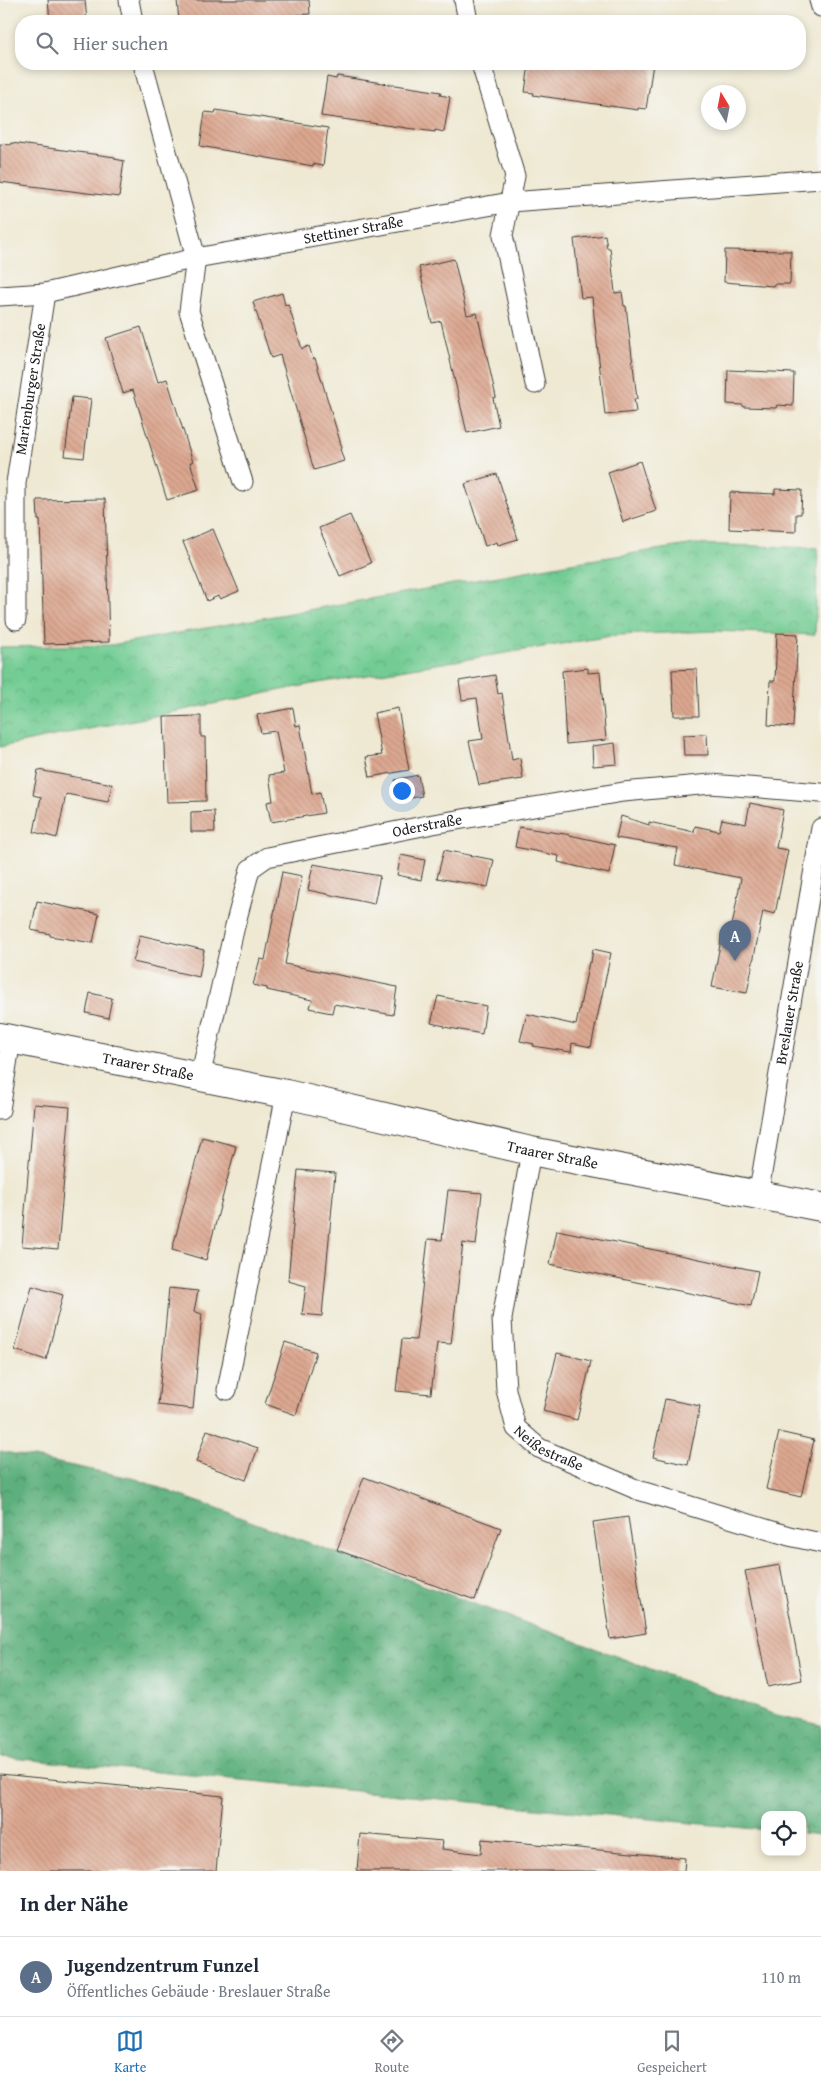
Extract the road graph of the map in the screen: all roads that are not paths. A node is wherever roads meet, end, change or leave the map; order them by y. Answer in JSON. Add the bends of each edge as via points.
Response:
{"nodes":[{"id":1,"x":129,"y":0,"type":"edge"},
{"id":2,"x":464,"y":0,"type":"edge"},
{"id":3,"x":819,"y":0,"type":"edge"},
{"id":4,"x":821,"y":7,"type":"edge"},
{"id":5,"x":132,"y":15,"type":"edge"},
{"id":6,"x":467,"y":15,"type":"edge"},
{"id":7,"x":145,"y":70,"type":"edge"},
{"id":8,"x":483,"y":70,"type":"edge"},
{"id":9,"x":821,"y":180,"type":"edge"},
{"id":10,"x":510,"y":202,"type":"junction"},
{"id":11,"x":196,"y":258,"type":"junction"},
{"id":12,"x":45,"y":293,"type":"junction"},
{"id":13,"x":0,"y":296,"type":"edge"},
{"id":14,"x":536,"y":384,"type":"dead end"},
{"id":15,"x":243,"y":482,"type":"dead end"},
{"id":16,"x":8,"y":483,"type":"edge"},
{"id":17,"x":16,"y":620,"type":"dead end"},
{"id":18,"x":821,"y":793,"type":"edge"},
{"id":19,"x":821,"y":828,"type":"edge"},
{"id":20,"x":6,"y":1038,"type":"edge"},
{"id":21,"x":200,"y":1077,"type":"junction"},
{"id":22,"x":286,"y":1094,"type":"junction"},
{"id":23,"x":0,"y":1110,"type":"edge"},
{"id":24,"x":531,"y":1151,"type":"junction"},
{"id":25,"x":758,"y":1196,"type":"junction"},
{"id":26,"x":821,"y":1206,"type":"edge"},
{"id":27,"x":226,"y":1390,"type":"dead end"},
{"id":28,"x":821,"y":1544,"type":"edge"}],
"edges":[{"from":1,"to":5,"type":"street"},
{"from":2,"to":6,"type":"street"},
{"from":3,"to":4,"type":"street"},
{"from":7,"to":11,"type":"street"},
{"from":8,"to":10,"type":"street","via":[[515,176]]},
{"from":9,"to":10,"type":"street","name":"Stettiner Straße"},
{"from":10,"to":11,"type":"street","name":"Stettiner Straße"},
{"from":10,"to":14,"type":"street","via":[[503,235]]},
{"from":11,"to":12,"type":"street","name":"Stettiner Straße"},
{"from":11,"to":15,"type":"street","via":[[189,311]]},
{"from":12,"to":13,"type":"street","name":"Stettiner Straße"},
{"from":12,"to":16,"type":"street","name":"Marienburger Straße"},
{"from":16,"to":17,"type":"street","name":"Marienburger Straße"},
{"from":18,"to":21,"type":"street","name":"Oderstraße","via":[[711,784],[623,792],[433,824],[267,857],[250,869]]},
{"from":19,"to":25,"type":"street","name":"Breslauer Straße"},
{"from":20,"to":21,"type":"street","name":"Traarer Straße"},
{"from":20,"to":23,"type":"street","name":"Traarer Straße"},
{"from":21,"to":22,"type":"street","name":"Traarer Straße"},
{"from":22,"to":24,"type":"street","name":"Traarer Straße"},
{"from":22,"to":27,"type":"street"},
{"from":24,"to":25,"type":"street","name":"Traarer Straße"},
{"from":24,"to":28,"type":"street","name":"Neißestraße","via":[[502,1319],[506,1390],[516,1428],[538,1448],[638,1490]]},
{"from":25,"to":26,"type":"street","name":"Traarer Straße"}]}
